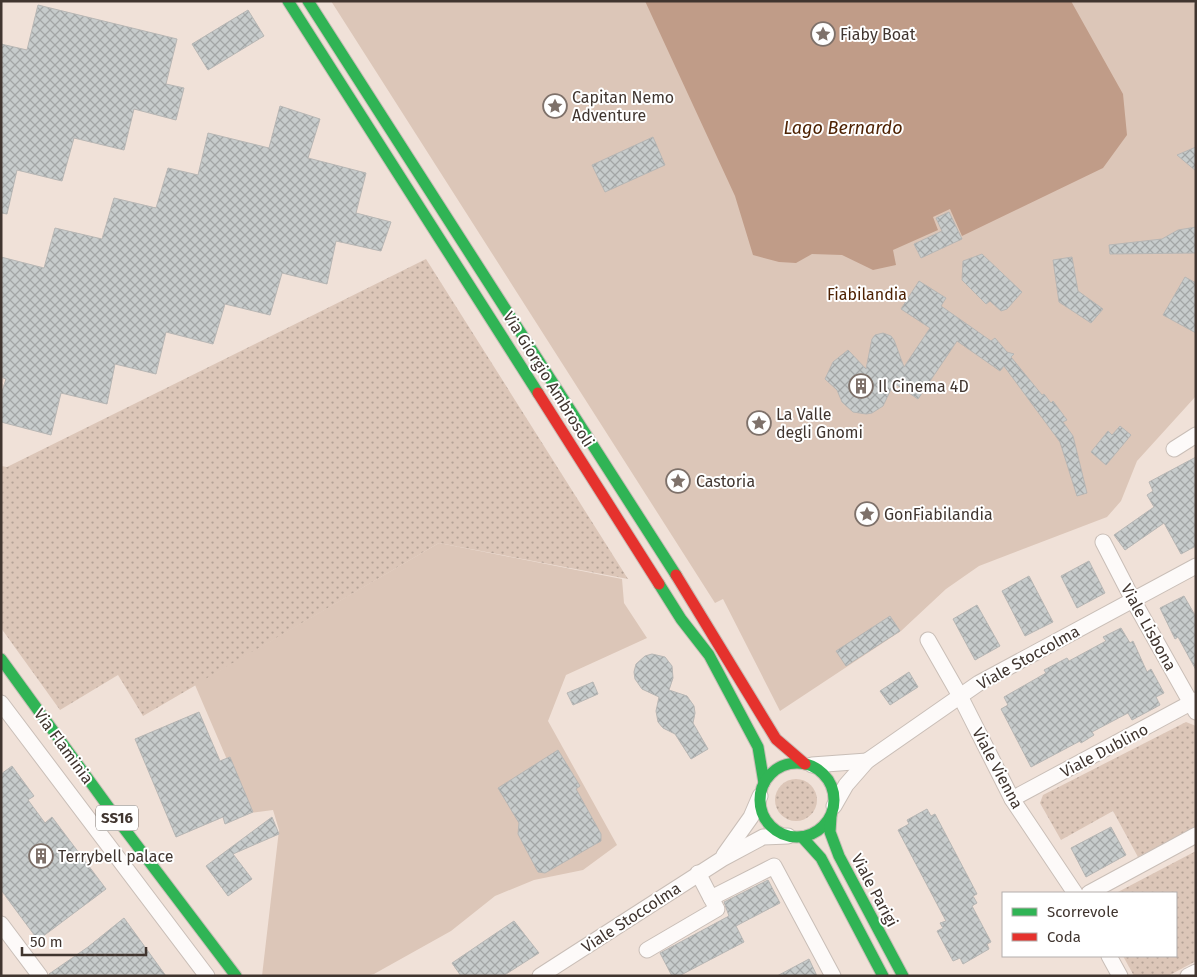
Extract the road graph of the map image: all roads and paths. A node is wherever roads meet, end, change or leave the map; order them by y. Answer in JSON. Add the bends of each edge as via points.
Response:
{"nodes":[{"id":1,"x":288,"y":1,"type":"edge"},
{"id":2,"x":308,"y":1,"type":"edge"},
{"id":3,"x":1196,"y":435,"type":"edge"},
{"id":4,"x":1174,"y":449,"type":"dead end"},
{"id":5,"x":1103,"y":542,"type":"dead end"},
{"id":6,"x":1196,"y":566,"type":"edge"},
{"id":7,"x":1133,"y":600,"type":"junction"},
{"id":8,"x":928,"y":640,"type":"dead end"},
{"id":9,"x":1,"y":659,"type":"edge"},
{"id":10,"x":960,"y":696,"type":"junction"},
{"id":11,"x":1,"y":704,"type":"edge"},
{"id":12,"x":1194,"y":705,"type":"edge"},
{"id":13,"x":867,"y":761,"type":"junction"},
{"id":14,"x":809,"y":765,"type":"junction"},
{"id":15,"x":762,"y":789,"type":"junction"},
{"id":16,"x":1012,"y":799,"type":"junction"},
{"id":17,"x":833,"y":811,"type":"junction"},
{"id":18,"x":1196,"y":835,"type":"edge"},
{"id":19,"x":795,"y":836,"type":"junction"},
{"id":20,"x":722,"y":859,"type":"junction"},
{"id":21,"x":698,"y":874,"type":"junction"},
{"id":22,"x":1074,"y":892,"type":"edge"},
{"id":23,"x":1091,"y":892,"type":"edge"},
{"id":24,"x":711,"y":898,"type":"junction"},
{"id":25,"x":1,"y":924,"type":"edge"},
{"id":26,"x":647,"y":950,"type":"dead end"},
{"id":27,"x":1110,"y":957,"type":"edge"},
{"id":28,"x":1196,"y":972,"type":"edge"},
{"id":29,"x":40,"y":976,"type":"edge"},
{"id":30,"x":207,"y":976,"type":"edge"},
{"id":31,"x":236,"y":976,"type":"edge"},
{"id":32,"x":540,"y":976,"type":"edge"},
{"id":33,"x":833,"y":976,"type":"edge"},
{"id":34,"x":883,"y":976,"type":"edge"},
{"id":35,"x":903,"y":976,"type":"edge"},
{"id":36,"x":1120,"y":976,"type":"edge"},
{"id":37,"x":1188,"y":976,"type":"edge"}],
"edges":[{"from":1,"to":15,"type":"main road","name":"Via Giorgio Ambrosoli","via":[[681,619],[709,656],[758,747]]},
{"from":2,"to":14,"type":"main road","name":"Via Giorgio Ambrosoli","via":[[693,603],[776,739]]},
{"from":3,"to":4,"type":"street"},
{"from":5,"to":7,"type":"street","name":"Viale Lisbona"},
{"from":6,"to":7,"type":"street","name":"Viale Stoccolma"},
{"from":7,"to":10,"type":"street","name":"Viale Stoccolma"},
{"from":7,"to":12,"type":"street","name":"Viale Lisbona"},
{"from":8,"to":10,"type":"street","name":"Viale Vienna"},
{"from":9,"to":31,"type":"main road","name":"Via Flaminia","number":"SS16"},
{"from":10,"to":13,"type":"street","name":"Viale Stoccolma"},
{"from":10,"to":16,"type":"street","name":"Viale Vienna"},
{"from":11,"to":30,"type":"street","name":"Via Flaminia"},
{"from":12,"to":16,"type":"street","name":"Viale Dublino"},
{"from":13,"to":14,"type":"street","name":"Viale Stoccolma"},
{"from":13,"to":17,"type":"street","name":"Viale Stoccolma","via":[[846,785]]},
{"from":14,"to":15,"type":"main road","via":[[792,763],[782,766],[774,771]]},
{"from":14,"to":17,"type":"main road","via":[[821,771],[832,787],[835,796]]},
{"from":15,"to":19,"type":"main road","via":[[760,806],[770,825],[778,832]]},
{"from":15,"to":20,"type":"street","name":"Viale Stoccolma","via":[[751,818]]},
{"from":16,"to":22,"type":"street","name":"Viale Vienna"},
{"from":17,"to":19,"type":"main road","via":[[819,830]]},
{"from":17,"to":35,"type":"main road","name":"Viale Parigi","via":[[830,832],[839,856]]},
{"from":18,"to":23,"type":"street"},
{"from":19,"to":20,"type":"street","name":"Viale Stoccolma","via":[[763,837]]},
{"from":19,"to":34,"type":"main road","name":"Viale Parigi","via":[[821,858]]},
{"from":20,"to":21,"type":"street","name":"Viale Stoccolma"},
{"from":21,"to":24,"type":"street"},
{"from":21,"to":32,"type":"street","name":"Viale Stoccolma"},
{"from":24,"to":26,"type":"street","via":[[717,909]]},
{"from":24,"to":33,"type":"street","via":[[774,866]]},
{"from":25,"to":29,"type":"street"},
{"from":27,"to":36,"type":"street"},
{"from":28,"to":37,"type":"street"}]}
